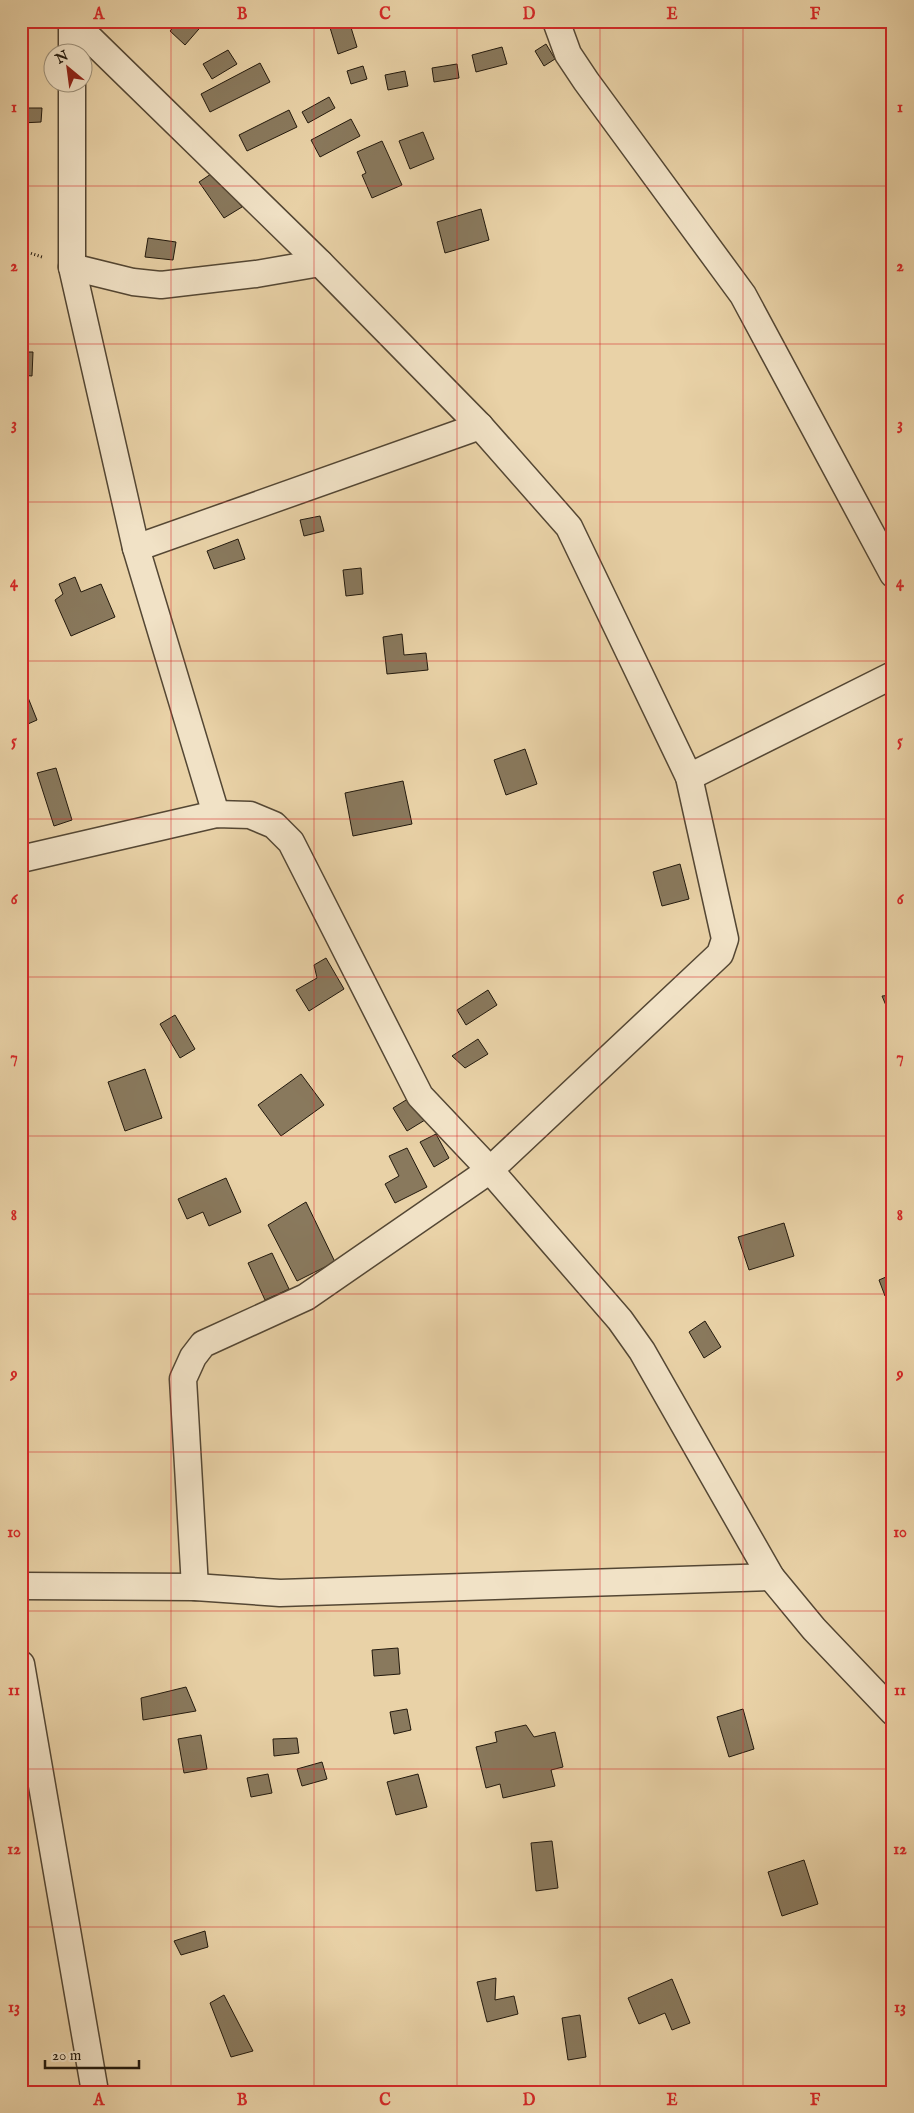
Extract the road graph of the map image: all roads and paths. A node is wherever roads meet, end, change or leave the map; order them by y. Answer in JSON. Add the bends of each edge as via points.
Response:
{"nodes":[{"id":1,"x":72,"y":21,"type":"edge"},
{"id":2,"x":556,"y":21,"type":"edge"},
{"id":3,"x":72,"y":42,"type":"edge"},
{"id":4,"x":72,"y":92,"type":"edge"},
{"id":5,"x":320,"y":264,"type":"junction"},
{"id":6,"x":72,"y":267,"type":"junction"},
{"id":7,"x":480,"y":426,"type":"junction"},
{"id":8,"x":136,"y":548,"type":"junction"},
{"id":9,"x":893,"y":574,"type":"edge"},
{"id":10,"x":893,"y":675,"type":"edge"},
{"id":11,"x":689,"y":777,"type":"junction"},
{"id":12,"x":216,"y":814,"type":"junction"},
{"id":13,"x":21,"y":859,"type":"edge"},
{"id":14,"x":490,"y":1170,"type":"junction"},
{"id":15,"x":771,"y":1577,"type":"junction"},
{"id":16,"x":21,"y":1586,"type":"edge"},
{"id":17,"x":195,"y":1587,"type":"junction"},
{"id":18,"x":21,"y":1664,"type":"edge"},
{"id":19,"x":890,"y":1703,"type":"edge"},
{"id":20,"x":95,"y":2092,"type":"edge"}],
"edges":[{"from":1,"to":3,"type":"street"},
{"from":1,"to":5,"type":"street"},
{"from":2,"to":9,"type":"street","via":[[568,54],[743,295]]},
{"from":4,"to":6,"type":"street"},
{"from":5,"to":6,"type":"street","via":[[161,285],[133,282]]},
{"from":5,"to":7,"type":"street"},
{"from":6,"to":8,"type":"street"},
{"from":7,"to":8,"type":"street"},
{"from":7,"to":11,"type":"street","via":[[569,527]]},
{"from":8,"to":12,"type":"street"},
{"from":10,"to":11,"type":"street"},
{"from":11,"to":14,"type":"street","via":[[726,939],[720,954]]},
{"from":12,"to":13,"type":"street"},
{"from":12,"to":14,"type":"street","via":[[250,816],[274,825],[291,842],[413,1085]]},
{"from":14,"to":15,"type":"street","via":[[620,1320],[642,1351]]},
{"from":14,"to":17,"type":"street","via":[[306,1297],[203,1344],[193,1357],[183,1379]]},
{"from":15,"to":17,"type":"street","via":[[280,1593]]},
{"from":15,"to":19,"type":"street","via":[[814,1629]]},
{"from":16,"to":17,"type":"street"},
{"from":18,"to":20,"type":"street"}]}
